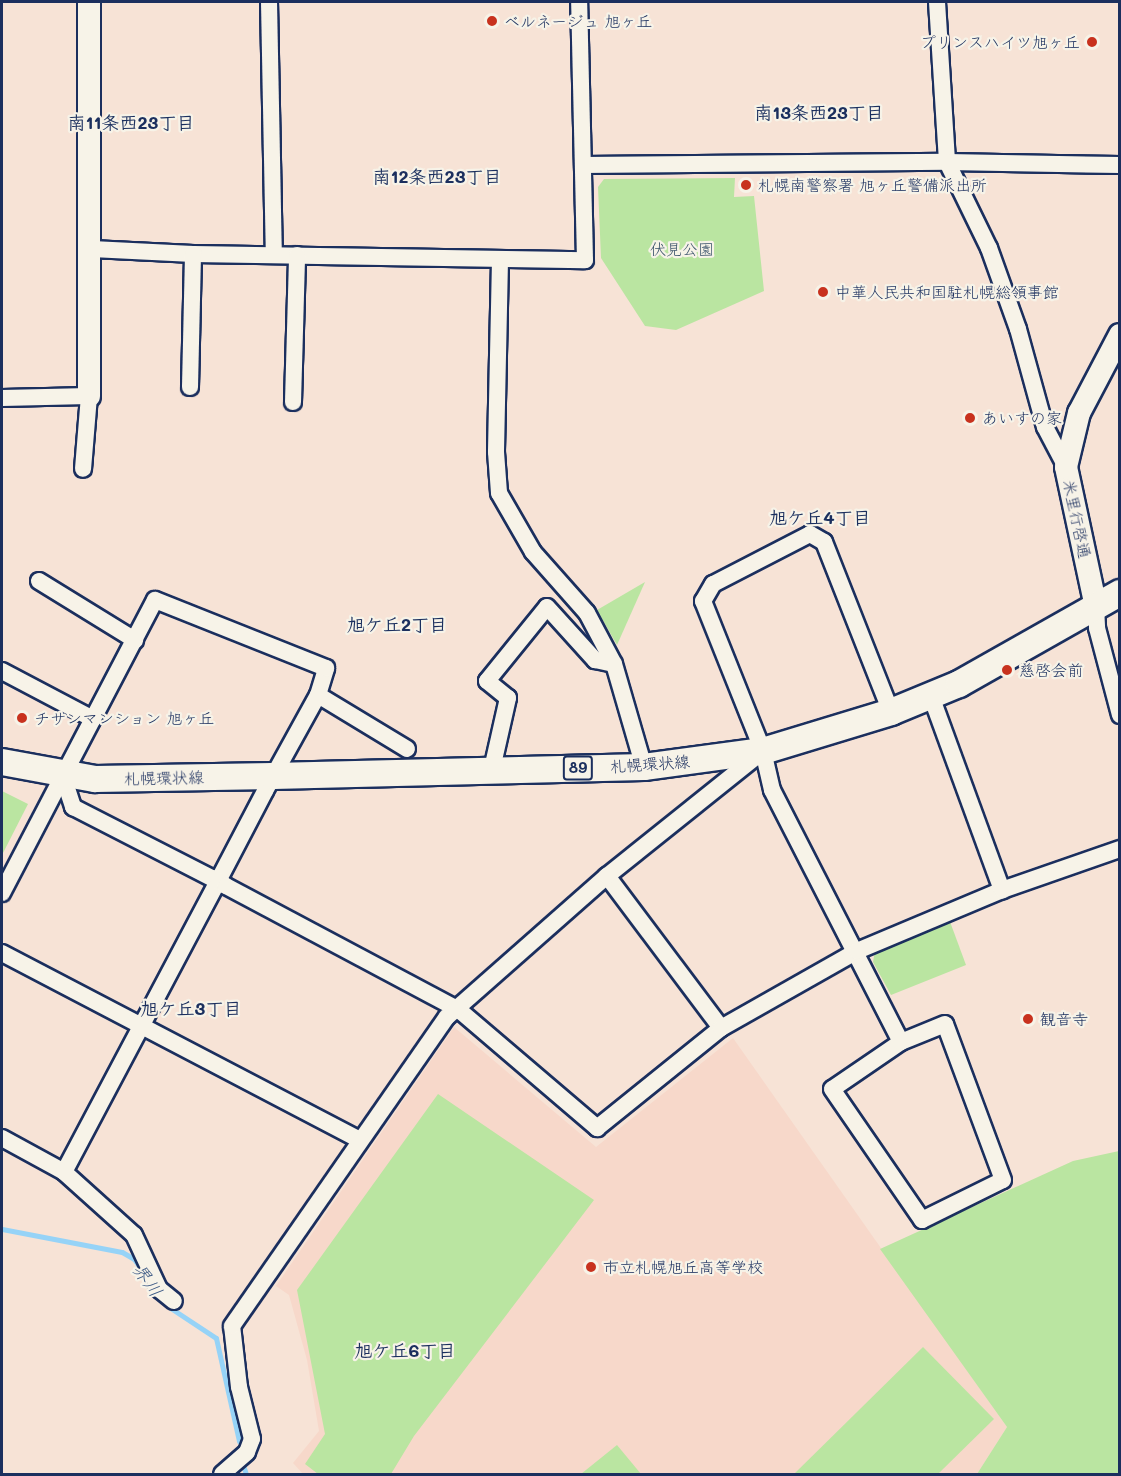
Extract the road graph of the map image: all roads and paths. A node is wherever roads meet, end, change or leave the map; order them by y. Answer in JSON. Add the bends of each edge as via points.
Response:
{"nodes":[{"id":1,"x":89,"y":2,"type":"edge"},
{"id":2,"x":269,"y":2,"type":"edge"},
{"id":3,"x":579,"y":2,"type":"edge"},
{"id":4,"x":937,"y":2,"type":"edge"},
{"id":5,"x":947,"y":162,"type":"junction"},
{"id":6,"x":583,"y":165,"type":"junction"},
{"id":7,"x":1119,"y":165,"type":"edge"},
{"id":8,"x":92,"y":249,"type":"junction"},
{"id":9,"x":193,"y":254,"type":"junction"},
{"id":10,"x":274,"y":254,"type":"junction"},
{"id":11,"x":297,"y":255,"type":"junction"},
{"id":12,"x":500,"y":260,"type":"junction"},
{"id":13,"x":1119,"y":334,"type":"edge"},
{"id":14,"x":190,"y":387,"type":"dead end"},
{"id":15,"x":89,"y":396,"type":"junction"},
{"id":16,"x":2,"y":398,"type":"edge"},
{"id":17,"x":293,"y":402,"type":"dead end"},
{"id":18,"x":1066,"y":467,"type":"junction"},
{"id":19,"x":83,"y":469,"type":"dead end"},
{"id":20,"x":39,"y":580,"type":"dead end"},
{"id":21,"x":1119,"y":593,"type":"edge"},
{"id":22,"x":1095,"y":607,"type":"junction"},
{"id":23,"x":135,"y":640,"type":"junction"},
{"id":24,"x":614,"y":664,"type":"junction"},
{"id":25,"x":2,"y":671,"type":"edge"},
{"id":26,"x":318,"y":696,"type":"junction"},
{"id":27,"x":931,"y":696,"type":"junction"},
{"id":28,"x":891,"y":712,"type":"junction"},
{"id":29,"x":1119,"y":712,"type":"edge"},
{"id":30,"x":93,"y":719,"type":"junction"},
{"id":31,"x":407,"y":749,"type":"dead end"},
{"id":32,"x":763,"y":751,"type":"junction"},
{"id":33,"x":2,"y":762,"type":"edge"},
{"id":34,"x":644,"y":767,"type":"junction"},
{"id":35,"x":492,"y":769,"type":"junction"},
{"id":36,"x":63,"y":776,"type":"junction"},
{"id":37,"x":273,"y":776,"type":"junction"},
{"id":38,"x":1119,"y":849,"type":"edge"},
{"id":39,"x":607,"y":876,"type":"junction"},
{"id":40,"x":218,"y":881,"type":"junction"},
{"id":41,"x":1002,"y":890,"type":"junction"},
{"id":42,"x":2,"y":893,"type":"edge"},
{"id":43,"x":857,"y":951,"type":"junction"},
{"id":44,"x":2,"y":953,"type":"edge"},
{"id":45,"x":459,"y":1010,"type":"junction"},
{"id":46,"x":141,"y":1026,"type":"junction"},
{"id":47,"x":722,"y":1028,"type":"junction"},
{"id":48,"x":901,"y":1042,"type":"junction"},
{"id":49,"x":2,"y":1138,"type":"edge"},
{"id":50,"x":359,"y":1140,"type":"junction"},
{"id":51,"x":64,"y":1172,"type":"junction"},
{"id":52,"x":174,"y":1301,"type":"dead end"},
{"id":53,"x":222,"y":1474,"type":"edge"}],
"edges":[{"from":1,"to":8,"type":"street"},
{"from":2,"to":10,"type":"street"},
{"from":3,"to":6,"type":"street"},
{"from":4,"to":5,"type":"street"},
{"from":5,"to":6,"type":"street"},
{"from":5,"to":7,"type":"street"},
{"from":5,"to":18,"type":"street","via":[[989,248],[1018,329],[1045,427]]},
{"from":6,"to":12,"type":"street","via":[[585,260]]},
{"from":8,"to":9,"type":"street"},
{"from":8,"to":15,"type":"street"},
{"from":9,"to":10,"type":"street"},
{"from":9,"to":14,"type":"street"},
{"from":10,"to":11,"type":"street"},
{"from":11,"to":12,"type":"street"},
{"from":11,"to":17,"type":"street"},
{"from":12,"to":24,"type":"street","via":[[496,452],[500,493],[533,552],[587,613]]},
{"from":13,"to":18,"type":"street","name":"米里行啓通","via":[[1079,413]]},
{"from":15,"to":16,"type":"street"},
{"from":15,"to":19,"type":"street"},
{"from":18,"to":22,"type":"street","name":"米里行啓通"},
{"from":20,"to":23,"type":"street"},
{"from":21,"to":22,"type":"main road","name":"札幌環状線","number":"89"},
{"from":22,"to":27,"type":"main road","name":"札幌環状線","number":"89","via":[[1005,661]]},
{"from":22,"to":29,"type":"street"},
{"from":23,"to":26,"type":"street","via":[[156,600],[326,668]]},
{"from":23,"to":30,"type":"street"},
{"from":24,"to":34,"type":"street"},
{"from":24,"to":35,"type":"street","via":[[595,660],[547,607],[487,681],[508,698]]},
{"from":25,"to":30,"type":"street"},
{"from":26,"to":31,"type":"street"},
{"from":26,"to":37,"type":"street"},
{"from":27,"to":28,"type":"main road","name":"札幌環状線","number":"89"},
{"from":27,"to":41,"type":"street"},
{"from":28,"to":32,"type":"main road","name":"札幌環状線","number":"89"},
{"from":28,"to":32,"type":"street","via":[[824,542],[810,534],[712,584],[703,601]]},
{"from":30,"to":36,"type":"street"},
{"from":32,"to":34,"type":"main road","name":"札幌環状線","number":"89"},
{"from":32,"to":39,"type":"street","via":[[708,799]]},
{"from":32,"to":43,"type":"street","via":[[772,790]]},
{"from":33,"to":36,"type":"main road","name":"札幌環状線","number":"89"},
{"from":34,"to":35,"type":"main road","name":"札幌環状線","number":"89"},
{"from":35,"to":37,"type":"main road","name":"札幌環状線","number":"89"},
{"from":36,"to":37,"type":"main road","name":"札幌環状線","number":"89"},
{"from":36,"to":40,"type":"street","via":[[73,807]]},
{"from":36,"to":42,"type":"street"},
{"from":37,"to":40,"type":"street"},
{"from":38,"to":41,"type":"street"},
{"from":39,"to":45,"type":"street"},
{"from":39,"to":47,"type":"street"},
{"from":40,"to":45,"type":"street"},
{"from":40,"to":46,"type":"street"},
{"from":41,"to":43,"type":"street"},
{"from":43,"to":47,"type":"street"},
{"from":43,"to":48,"type":"street"},
{"from":44,"to":46,"type":"street"},
{"from":45,"to":47,"type":"street","via":[[597,1128]]},
{"from":45,"to":50,"type":"street","via":[[447,1017]]},
{"from":46,"to":50,"type":"street"},
{"from":46,"to":51,"type":"street"},
{"from":48,"to":48,"type":"street","via":[[945,1024],[1003,1180],[922,1220],[832,1089]]},
{"from":49,"to":51,"type":"street"},
{"from":50,"to":53,"type":"street","via":[[232,1326],[239,1387],[252,1439],[247,1452]]},
{"from":51,"to":52,"type":"street","via":[[134,1235],[159,1289]]}]}
